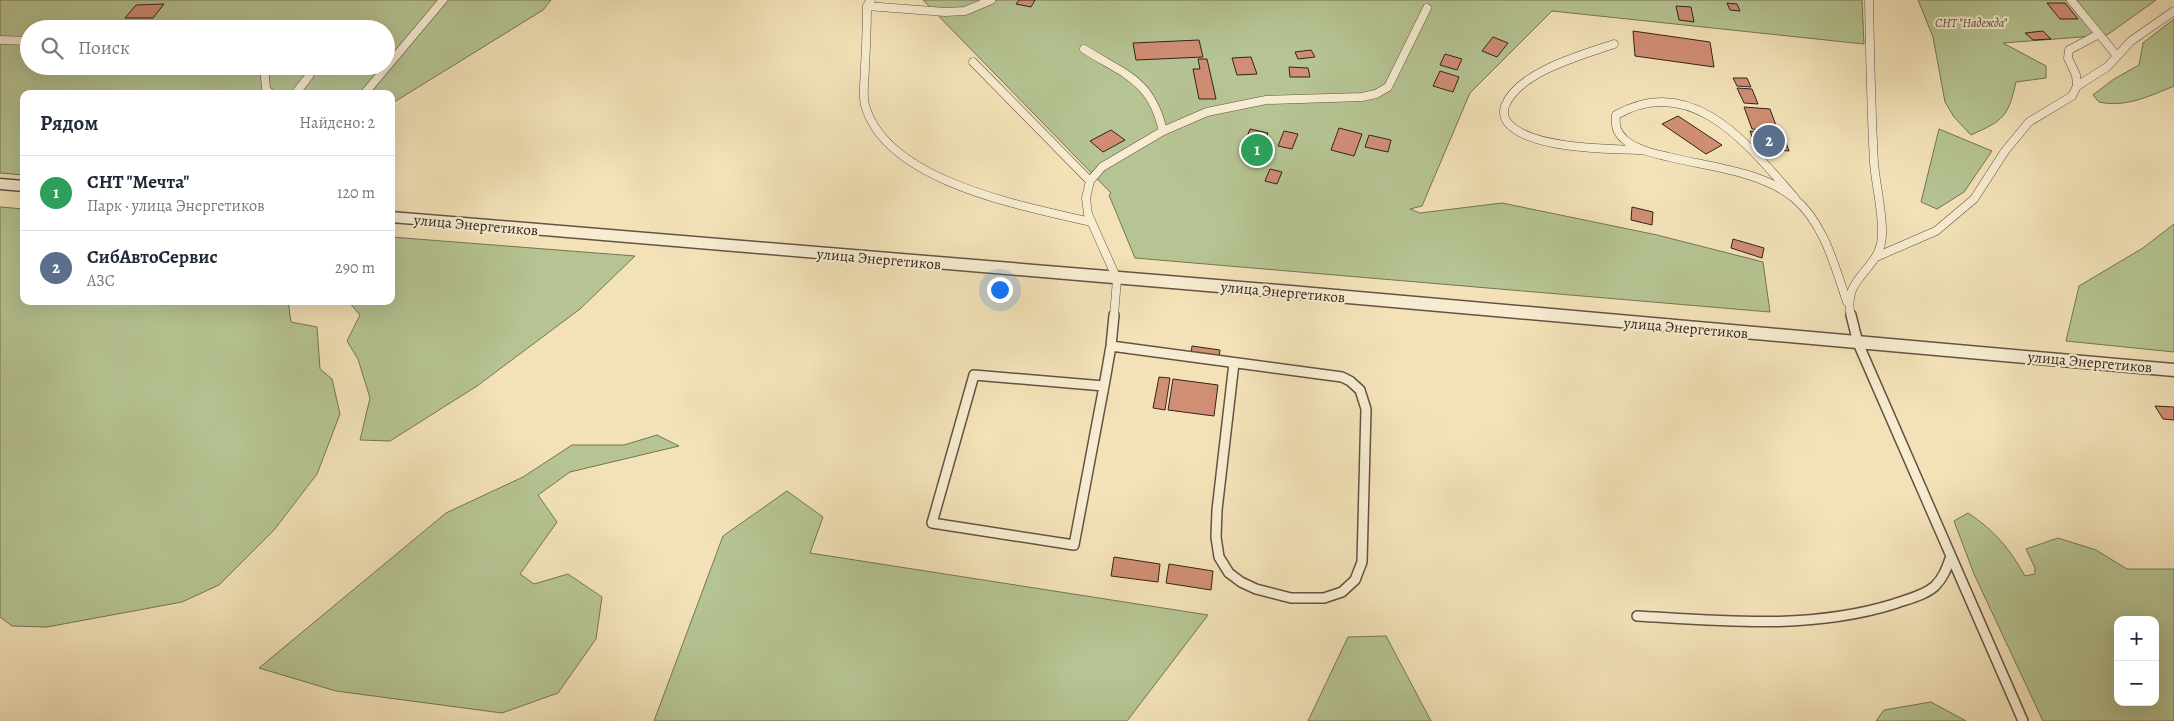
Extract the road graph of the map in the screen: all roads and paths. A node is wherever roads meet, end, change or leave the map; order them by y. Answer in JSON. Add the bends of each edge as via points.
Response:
{"nodes":[{"id":1,"x":443,"y":0,"type":"edge"},
{"id":2,"x":990,"y":0,"type":"edge"},
{"id":3,"x":1869,"y":0,"type":"edge"},
{"id":4,"x":2071,"y":0,"type":"edge"},
{"id":5,"x":869,"y":3,"type":"edge"},
{"id":6,"x":1427,"y":8,"type":"dead end"},
{"id":7,"x":2174,"y":11,"type":"edge"},
{"id":8,"x":2098,"y":34,"type":"junction"},
{"id":9,"x":0,"y":40,"type":"edge"},
{"id":10,"x":20,"y":41,"type":"edge"},
{"id":11,"x":1614,"y":44,"type":"dead end"},
{"id":12,"x":1084,"y":49,"type":"dead end"},
{"id":13,"x":2117,"y":56,"type":"junction"},
{"id":14,"x":395,"y":57,"type":"edge"},
{"id":15,"x":973,"y":62,"type":"dead end"},
{"id":16,"x":265,"y":75,"type":"edge"},
{"id":17,"x":309,"y":75,"type":"edge"},
{"id":18,"x":380,"y":75,"type":"edge"},
{"id":19,"x":2077,"y":86,"type":"junction"},
{"id":20,"x":267,"y":90,"type":"edge"},
{"id":21,"x":298,"y":90,"type":"edge"},
{"id":22,"x":367,"y":90,"type":"edge"},
{"id":23,"x":1162,"y":131,"type":"junction"},
{"id":24,"x":1644,"y":151,"type":"junction"},
{"id":25,"x":1090,"y":182,"type":"junction"},
{"id":26,"x":0,"y":184,"type":"edge"},
{"id":27,"x":20,"y":186,"type":"edge"},
{"id":28,"x":1795,"y":198,"type":"junction"},
{"id":29,"x":395,"y":218,"type":"edge"},
{"id":30,"x":1091,"y":222,"type":"junction"},
{"id":31,"x":1876,"y":257,"type":"junction"},
{"id":32,"x":1117,"y":279,"type":"junction"},
{"id":33,"x":1848,"y":304,"type":"junction"},
{"id":34,"x":1858,"y":343,"type":"junction"},
{"id":35,"x":1112,"y":346,"type":"junction"},
{"id":36,"x":1234,"y":363,"type":"junction"},
{"id":37,"x":2174,"y":370,"type":"edge"},
{"id":38,"x":1104,"y":386,"type":"junction"},
{"id":39,"x":1951,"y":556,"type":"junction"},
{"id":40,"x":1637,"y":616,"type":"dead end"},
{"id":41,"x":2023,"y":721,"type":"edge"}],
"edges":[{"from":1,"to":14,"type":"lane"},
{"from":2,"to":5,"type":"lane","via":[[965,10],[945,12]]},
{"from":3,"to":31,"type":"lane","via":[[1871,110],[1882,236]]},
{"from":4,"to":8,"type":"lane"},
{"from":5,"to":30,"type":"lane","via":[[865,104],[872,125],[887,144],[931,174],[970,190]]},
{"from":6,"to":23,"type":"lane","via":[[1388,87],[1376,94],[1266,100],[1234,105],[1184,120]]},
{"from":7,"to":13,"type":"lane"},
{"from":8,"to":13,"type":"lane"},
{"from":8,"to":19,"type":"lane","via":[[2068,50]]},
{"from":9,"to":10,"type":"lane"},
{"from":11,"to":24,"type":"lane","via":[[1534,75],[1504,105],[1504,116],[1510,126],[1530,136],[1576,147]]},
{"from":12,"to":23,"type":"lane","via":[[1142,85],[1154,99]]},
{"from":13,"to":19,"type":"lane","via":[[2107,67]]},
{"from":15,"to":25,"type":"lane"},
{"from":16,"to":20,"type":"lane"},
{"from":17,"to":21,"type":"lane"},
{"from":18,"to":22,"type":"lane"},
{"from":19,"to":31,"type":"lane","via":[[2072,96],[2029,122],[2005,151],[1974,199],[1936,231]]},
{"from":23,"to":25,"type":"lane","via":[[1102,167]]},
{"from":24,"to":28,"type":"lane","via":[[1753,178]]},
{"from":24,"to":28,"type":"lane","via":[[1624,139],[1615,126],[1616,115],[1643,103],[1681,103],[1703,111],[1739,136]]},
{"from":25,"to":30,"type":"lane","via":[[1086,198]]},
{"from":26,"to":27,"type":"street"},
{"from":28,"to":33,"type":"lane","via":[[1823,237]]},
{"from":29,"to":32,"type":"street","name":"улица Энергетиков"},
{"from":30,"to":32,"type":"lane"},
{"from":31,"to":33,"type":"lane","via":[[1850,292]]},
{"from":32,"to":34,"type":"street","name":"улица Энергетиков"},
{"from":32,"to":35,"type":"lane"},
{"from":33,"to":34,"type":"lane"},
{"from":34,"to":37,"type":"street","name":"улица Энергетиков"},
{"from":34,"to":39,"type":"lane"},
{"from":35,"to":36,"type":"lane"},
{"from":35,"to":38,"type":"lane"},
{"from":36,"to":36,"type":"lane","via":[[1216,518],[1221,564],[1236,580],[1250,588],[1307,599],[1336,596],[1355,580],[1363,556],[1367,424],[1363,394],[1351,381],[1342,377]]},
{"from":38,"to":38,"type":"lane","via":[[974,375],[932,523],[1074,545]]},
{"from":39,"to":40,"type":"lane","via":[[1944,576],[1934,587],[1915,597],[1827,618],[1758,623]]},
{"from":39,"to":41,"type":"lane"}]}
